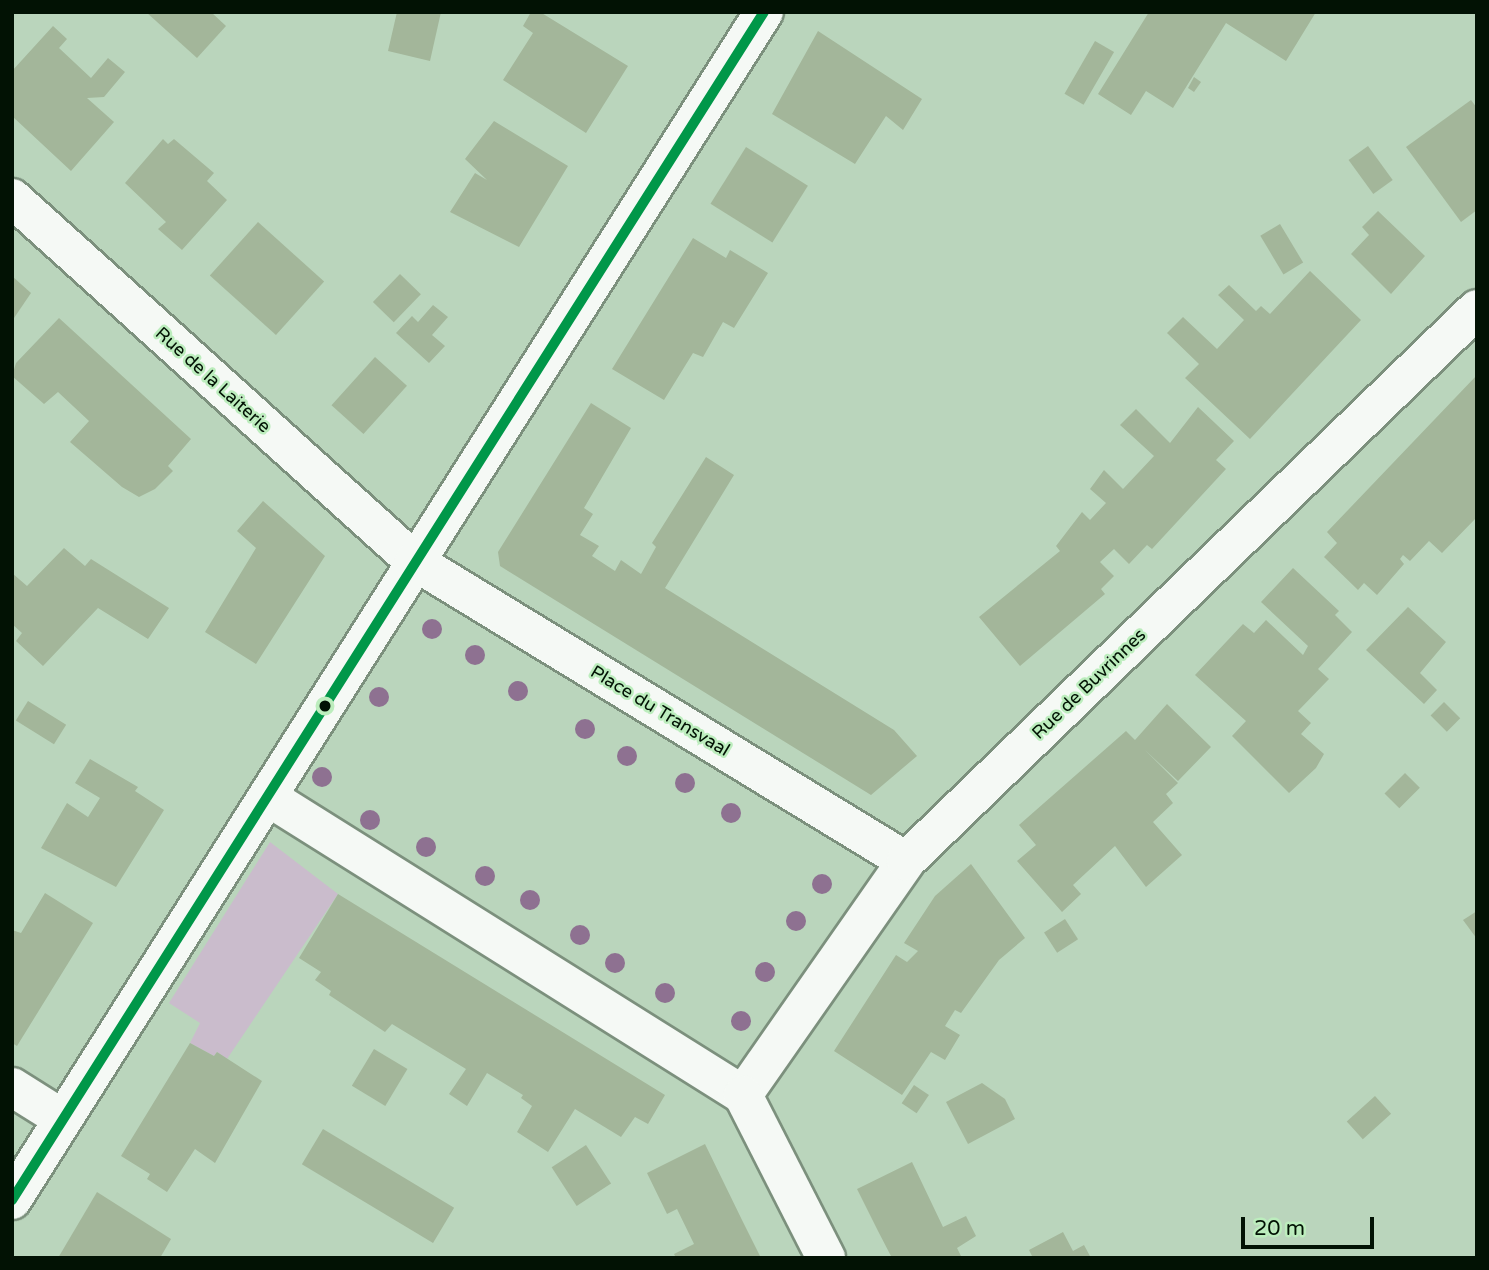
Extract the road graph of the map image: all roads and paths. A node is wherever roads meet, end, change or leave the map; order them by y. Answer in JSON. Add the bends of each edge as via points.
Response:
{"nodes":[{"id":1,"x":764,"y":12,"type":"edge"},
{"id":2,"x":12,"y":198,"type":"edge"},
{"id":3,"x":1477,"y":309,"type":"edge"},
{"id":4,"x":414,"y":561,"type":"junction"},
{"id":5,"x":268,"y":797,"type":"junction"},
{"id":6,"x":906,"y":861,"type":"junction"},
{"id":7,"x":12,"y":1087,"type":"edge"},
{"id":8,"x":744,"y":1095,"type":"junction"},
{"id":9,"x":64,"y":1119,"type":"junction"},
{"id":10,"x":12,"y":1200,"type":"edge"},
{"id":11,"x":826,"y":1258,"type":"edge"}],
"edges":[{"from":1,"to":4,"type":"street","via":[[579,310]]},
{"from":2,"to":4,"type":"street","name":"Rue de la Laiterie"},
{"from":3,"to":6,"type":"street","name":"Rue de Buvrinnes"},
{"from":4,"to":5,"type":"street"},
{"from":4,"to":6,"type":"street","name":"Place du Transvaal"},
{"from":5,"to":8,"type":"street"},
{"from":5,"to":9,"type":"street"},
{"from":6,"to":8,"type":"street","name":"Rue de Buvrinnes"},
{"from":7,"to":9,"type":"street"},
{"from":8,"to":11,"type":"street"},
{"from":9,"to":10,"type":"street"}]}
